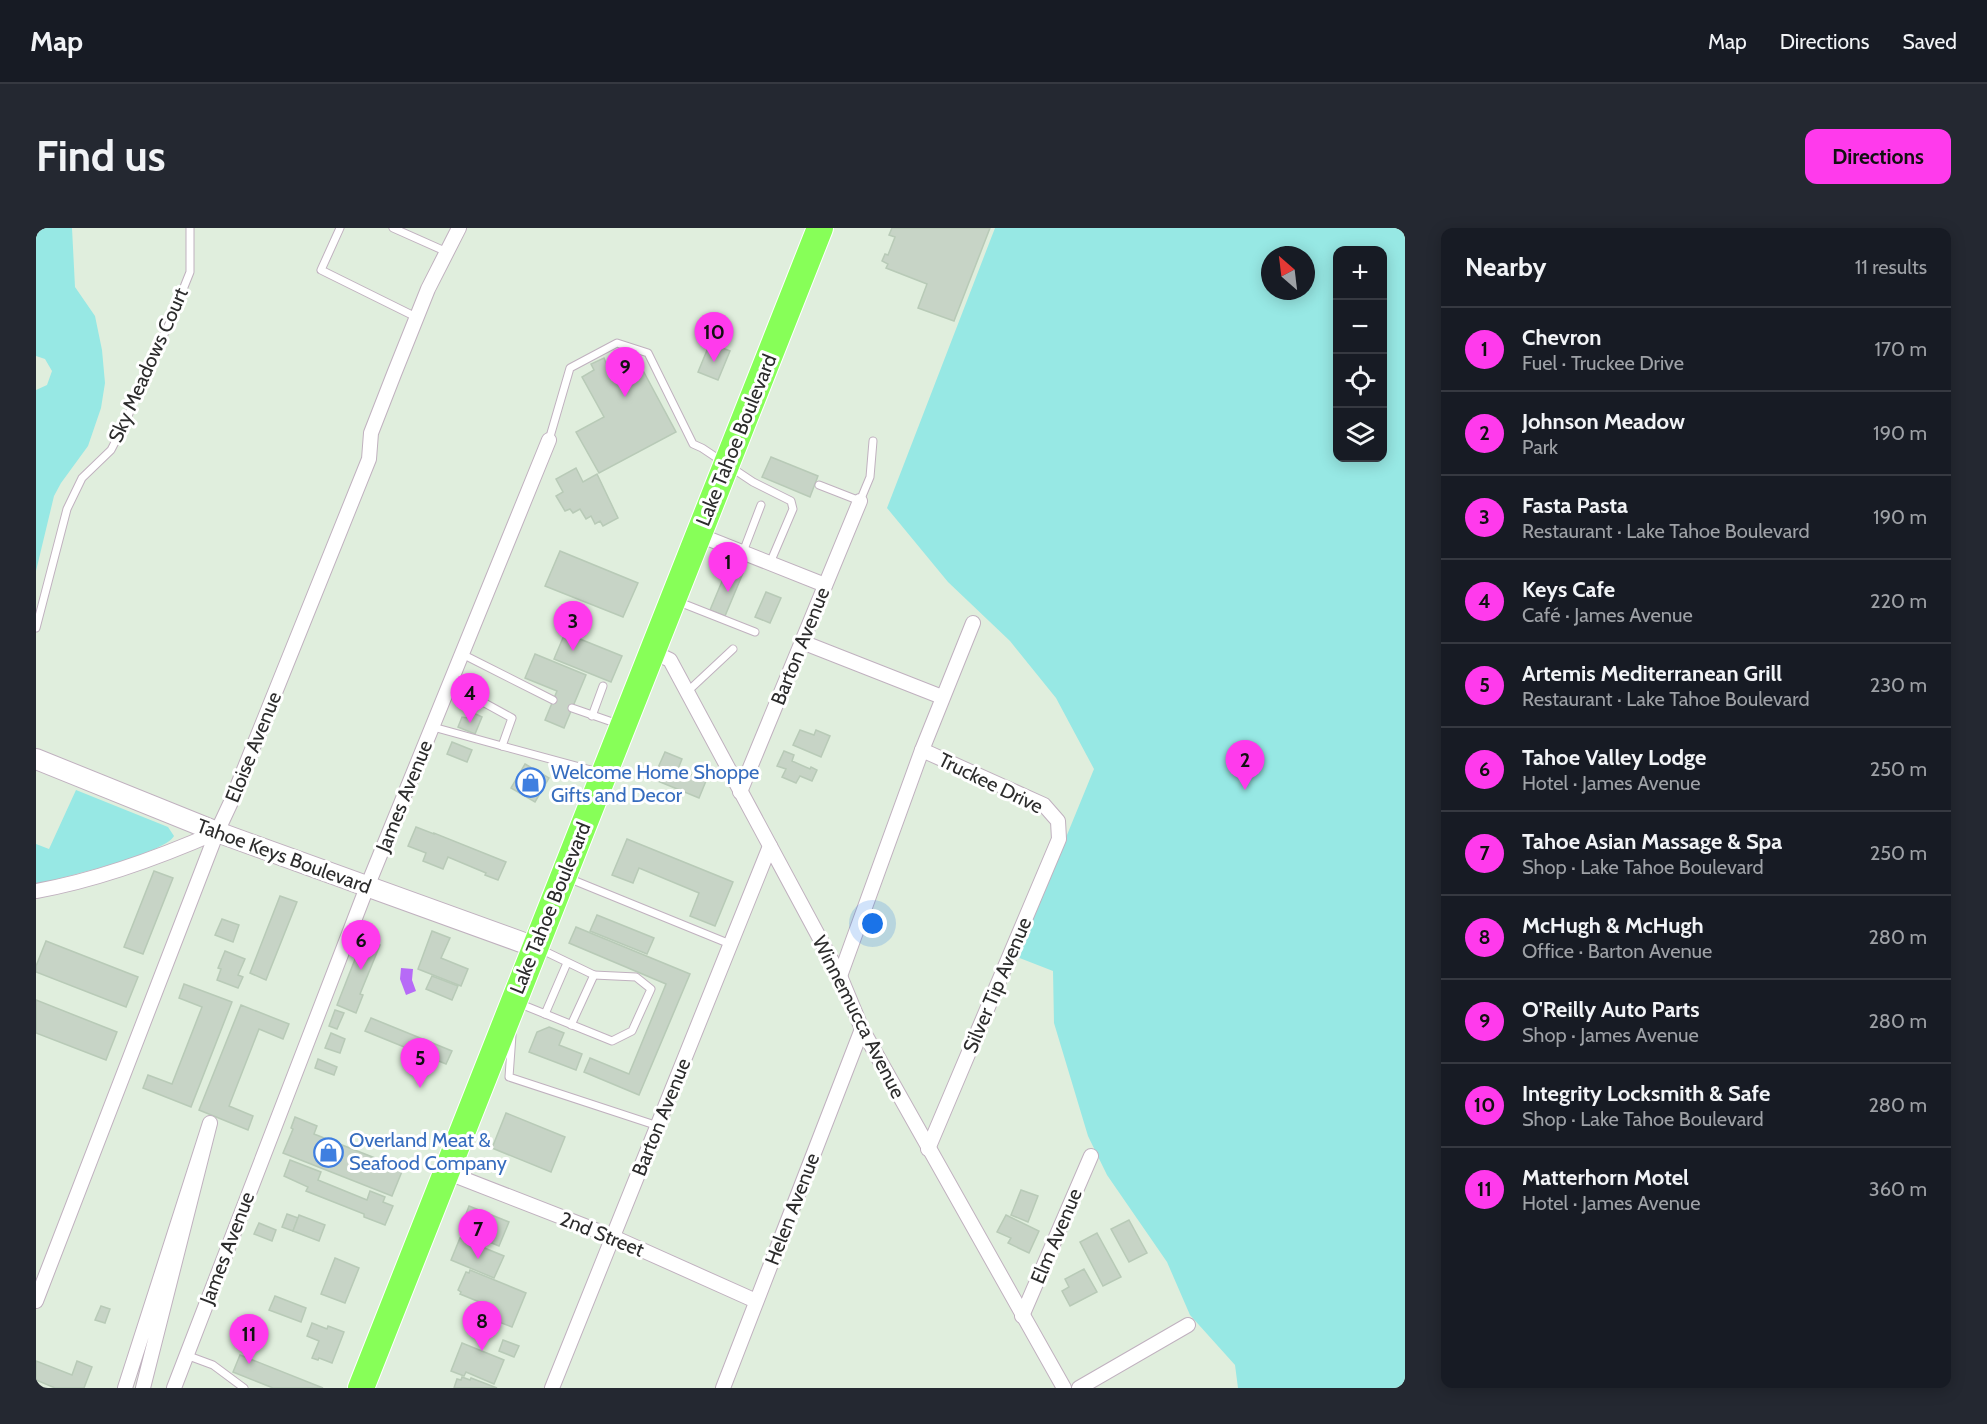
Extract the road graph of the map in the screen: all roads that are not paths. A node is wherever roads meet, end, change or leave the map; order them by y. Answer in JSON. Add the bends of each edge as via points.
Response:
{"nodes":[{"id":1,"x":190,"y":228,"type":"edge"},
{"id":2,"x":340,"y":228,"type":"edge"},
{"id":3,"x":393,"y":228,"type":"edge"},
{"id":4,"x":459,"y":228,"type":"edge"},
{"id":5,"x":820,"y":228,"type":"edge"},
{"id":6,"x":447,"y":252,"type":"junction"},
{"id":7,"x":416,"y":317,"type":"junction"},
{"id":8,"x":549,"y":440,"type":"joint"},
{"id":9,"x":873,"y":441,"type":"dead end"},
{"id":10,"x":726,"y":464,"type":"junction"},
{"id":11,"x":819,"y":485,"type":"dead end"},
{"id":12,"x":860,"y":501,"type":"junction"},
{"id":13,"x":761,"y":505,"type":"dead end"},
{"id":14,"x":699,"y":535,"type":"junction"},
{"id":15,"x":743,"y":552,"type":"junction"},
{"id":16,"x":770,"y":563,"type":"junction"},
{"id":17,"x":825,"y":585,"type":"junction"},
{"id":18,"x":673,"y":600,"type":"junction"},
{"id":19,"x":972,"y":623,"type":"dead end"},
{"id":20,"x":36,"y":628,"type":"edge"},
{"id":21,"x":755,"y":632,"type":"dead end"},
{"id":22,"x":802,"y":642,"type":"junction"},
{"id":23,"x":733,"y":649,"type":"dead end"},
{"id":24,"x":653,"y":652,"type":"junction"},
{"id":25,"x":462,"y":654,"type":"junction"},
{"id":26,"x":450,"y":684,"type":"junction"},
{"id":27,"x":603,"y":686,"type":"dead end"},
{"id":28,"x":687,"y":692,"type":"junction"},
{"id":29,"x":942,"y":697,"type":"junction"},
{"id":30,"x":553,"y":700,"type":"dead end"},
{"id":31,"x":572,"y":708,"type":"dead end"},
{"id":32,"x":592,"y":716,"type":"junction"},
{"id":33,"x":623,"y":725,"type":"junction"},
{"id":34,"x":433,"y":727,"type":"junction"},
{"id":35,"x":502,"y":746,"type":"junction"},
{"id":36,"x":922,"y":750,"type":"junction"},
{"id":37,"x":36,"y":759,"type":"edge"},
{"id":38,"x":604,"y":774,"type":"junction"},
{"id":39,"x":740,"y":792,"type":"junction"},
{"id":40,"x":1058,"y":820,"type":"joint"},
{"id":41,"x":217,"y":832,"type":"junction"},
{"id":42,"x":770,"y":846,"type":"junction"},
{"id":43,"x":563,"y":876,"type":"junction"},
{"id":44,"x":367,"y":887,"type":"junction"},
{"id":45,"x":36,"y":891,"type":"edge"},
{"id":46,"x":730,"y":944,"type":"junction"},
{"id":47,"x":535,"y":946,"type":"junction"},
{"id":48,"x":567,"y":963,"type":"junction"},
{"id":49,"x":594,"y":975,"type":"junction"},
{"id":50,"x":840,"y":976,"type":"junction"},
{"id":51,"x":514,"y":1001,"type":"junction"},
{"id":52,"x":545,"y":1014,"type":"junction"},
{"id":53,"x":571,"y":1025,"type":"junction"},
{"id":54,"x":862,"y":1029,"type":"junction"},
{"id":55,"x":657,"y":1126,"type":"junction"},
{"id":56,"x":928,"y":1149,"type":"junction"},
{"id":57,"x":1091,"y":1156,"type":"dead end"},
{"id":58,"x":446,"y":1172,"type":"junction"},
{"id":59,"x":614,"y":1237,"type":"junction"},
{"id":60,"x":36,"y":1301,"type":"edge"},
{"id":61,"x":756,"y":1301,"type":"junction"},
{"id":62,"x":1022,"y":1316,"type":"junction"},
{"id":63,"x":1188,"y":1324,"type":"dead end"},
{"id":64,"x":186,"y":1355,"type":"junction"},
{"id":65,"x":125,"y":1388,"type":"edge"},
{"id":66,"x":144,"y":1388,"type":"edge"},
{"id":67,"x":174,"y":1388,"type":"edge"},
{"id":68,"x":244,"y":1388,"type":"edge"},
{"id":69,"x":361,"y":1388,"type":"edge"},
{"id":70,"x":552,"y":1388,"type":"edge"},
{"id":71,"x":723,"y":1388,"type":"edge"},
{"id":72,"x":1064,"y":1388,"type":"edge"},
{"id":73,"x":1079,"y":1388,"type":"edge"}],
"edges":[{"from":1,"to":20,"type":"lane","name":"Sky Meadows Court","via":[[189,272],[182,292],[111,450],[82,478],[67,509]]},
{"from":2,"to":7,"type":"lane","via":[[321,270]]},
{"from":3,"to":6,"type":"lane"},
{"from":4,"to":6,"type":"street","name":"Eloise Avenue"},
{"from":5,"to":10,"type":"highway","name":"Lake Tahoe Boulevard"},
{"from":6,"to":7,"type":"street","name":"Eloise Avenue"},
{"from":7,"to":41,"type":"street","name":"Eloise Avenue","via":[[371,433],[369,459]]},
{"from":8,"to":10,"type":"lane","via":[[570,368],[617,343],[648,353],[693,444]]},
{"from":8,"to":25,"type":"street","name":"James Avenue"},
{"from":9,"to":12,"type":"lane","via":[[870,477]]},
{"from":10,"to":14,"type":"highway","name":"Lake Tahoe Boulevard"},
{"from":10,"to":16,"type":"lane","via":[[791,501],[793,509]]},
{"from":11,"to":12,"type":"lane"},
{"from":12,"to":17,"type":"street","name":"Barton Avenue"},
{"from":13,"to":15,"type":"lane"},
{"from":14,"to":15,"type":"street"},
{"from":14,"to":18,"type":"highway","name":"Lake Tahoe Boulevard"},
{"from":15,"to":16,"type":"street"},
{"from":16,"to":17,"type":"street"},
{"from":17,"to":22,"type":"street","name":"Barton Avenue"},
{"from":18,"to":21,"type":"lane"},
{"from":18,"to":24,"type":"highway","name":"Lake Tahoe Boulevard"},
{"from":19,"to":29,"type":"street"},
{"from":22,"to":29,"type":"street"},
{"from":22,"to":39,"type":"street","name":"Barton Avenue"},
{"from":23,"to":28,"type":"lane"},
{"from":24,"to":28,"type":"street","name":"Winnemucca Avenue","via":[[670,660]]},
{"from":24,"to":33,"type":"highway","name":"Lake Tahoe Boulevard"},
{"from":25,"to":26,"type":"street","name":"James Avenue"},
{"from":25,"to":30,"type":"lane"},
{"from":26,"to":34,"type":"street","name":"James Avenue"},
{"from":26,"to":35,"type":"lane","via":[[512,718]]},
{"from":27,"to":32,"type":"lane"},
{"from":28,"to":39,"type":"street","name":"Winnemucca Avenue"},
{"from":29,"to":36,"type":"street"},
{"from":31,"to":32,"type":"lane"},
{"from":32,"to":33,"type":"lane"},
{"from":33,"to":38,"type":"highway","name":"Lake Tahoe Boulevard"},
{"from":34,"to":35,"type":"lane"},
{"from":34,"to":44,"type":"street","name":"James Avenue"},
{"from":35,"to":38,"type":"lane"},
{"from":36,"to":40,"type":"street","name":"Truckee Drive","via":[[1044,805]]},
{"from":36,"to":50,"type":"street"},
{"from":37,"to":41,"type":"street","name":"Tahoe Keys Boulevard"},
{"from":38,"to":43,"type":"highway","name":"Lake Tahoe Boulevard"},
{"from":39,"to":42,"type":"street","name":"Winnemucca Avenue"},
{"from":40,"to":56,"type":"street","name":"Silver Tip Avenue","via":[[1059,839]]},
{"from":41,"to":44,"type":"street","name":"Tahoe Keys Boulevard"},
{"from":41,"to":45,"type":"street","via":[[132,865]]},
{"from":41,"to":60,"type":"street","name":"Eloise Avenue"},
{"from":42,"to":46,"type":"street","name":"Barton Avenue"},
{"from":42,"to":50,"type":"street","name":"Winnemucca Avenue"},
{"from":43,"to":46,"type":"lane"},
{"from":43,"to":47,"type":"highway","name":"Lake Tahoe Boulevard"},
{"from":44,"to":47,"type":"street","name":"Tahoe Keys Boulevard"},
{"from":44,"to":64,"type":"street","name":"James Avenue"},
{"from":46,"to":55,"type":"street","name":"Barton Avenue"},
{"from":47,"to":48,"type":"lane"},
{"from":47,"to":51,"type":"highway","name":"Lake Tahoe Boulevard"},
{"from":48,"to":49,"type":"lane"},
{"from":48,"to":52,"type":"lane"},
{"from":49,"to":53,"type":"lane"},
{"from":49,"to":53,"type":"lane","via":[[636,977],[651,989],[632,1031],[612,1041]]},
{"from":50,"to":54,"type":"street","name":"Winnemucca Avenue"},
{"from":51,"to":52,"type":"lane"},
{"from":51,"to":55,"type":"lane","via":[[509,1077]]},
{"from":51,"to":58,"type":"highway","name":"Lake Tahoe Boulevard"},
{"from":52,"to":53,"type":"lane"},
{"from":54,"to":56,"type":"street","name":"Winnemucca Avenue"},
{"from":54,"to":61,"type":"street","name":"Helen Avenue"},
{"from":55,"to":59,"type":"street","name":"Barton Avenue"},
{"from":56,"to":62,"type":"street","name":"Winnemucca Avenue"},
{"from":57,"to":62,"type":"street","name":"Elm Avenue"},
{"from":58,"to":59,"type":"street","name":"2nd Street"},
{"from":58,"to":69,"type":"highway","name":"Lake Tahoe Boulevard"},
{"from":59,"to":61,"type":"street","name":"2nd Street"},
{"from":59,"to":70,"type":"street","name":"Barton Avenue"},
{"from":61,"to":71,"type":"street","name":"Helen Avenue"},
{"from":62,"to":72,"type":"street","name":"Winnemucca Avenue"},
{"from":63,"to":73,"type":"street"},
{"from":64,"to":67,"type":"street","name":"James Avenue"},
{"from":64,"to":68,"type":"lane","via":[[213,1365]]},
{"from":65,"to":66,"type":"street","name":"James Avenue","via":[[210,1123]]}]}
